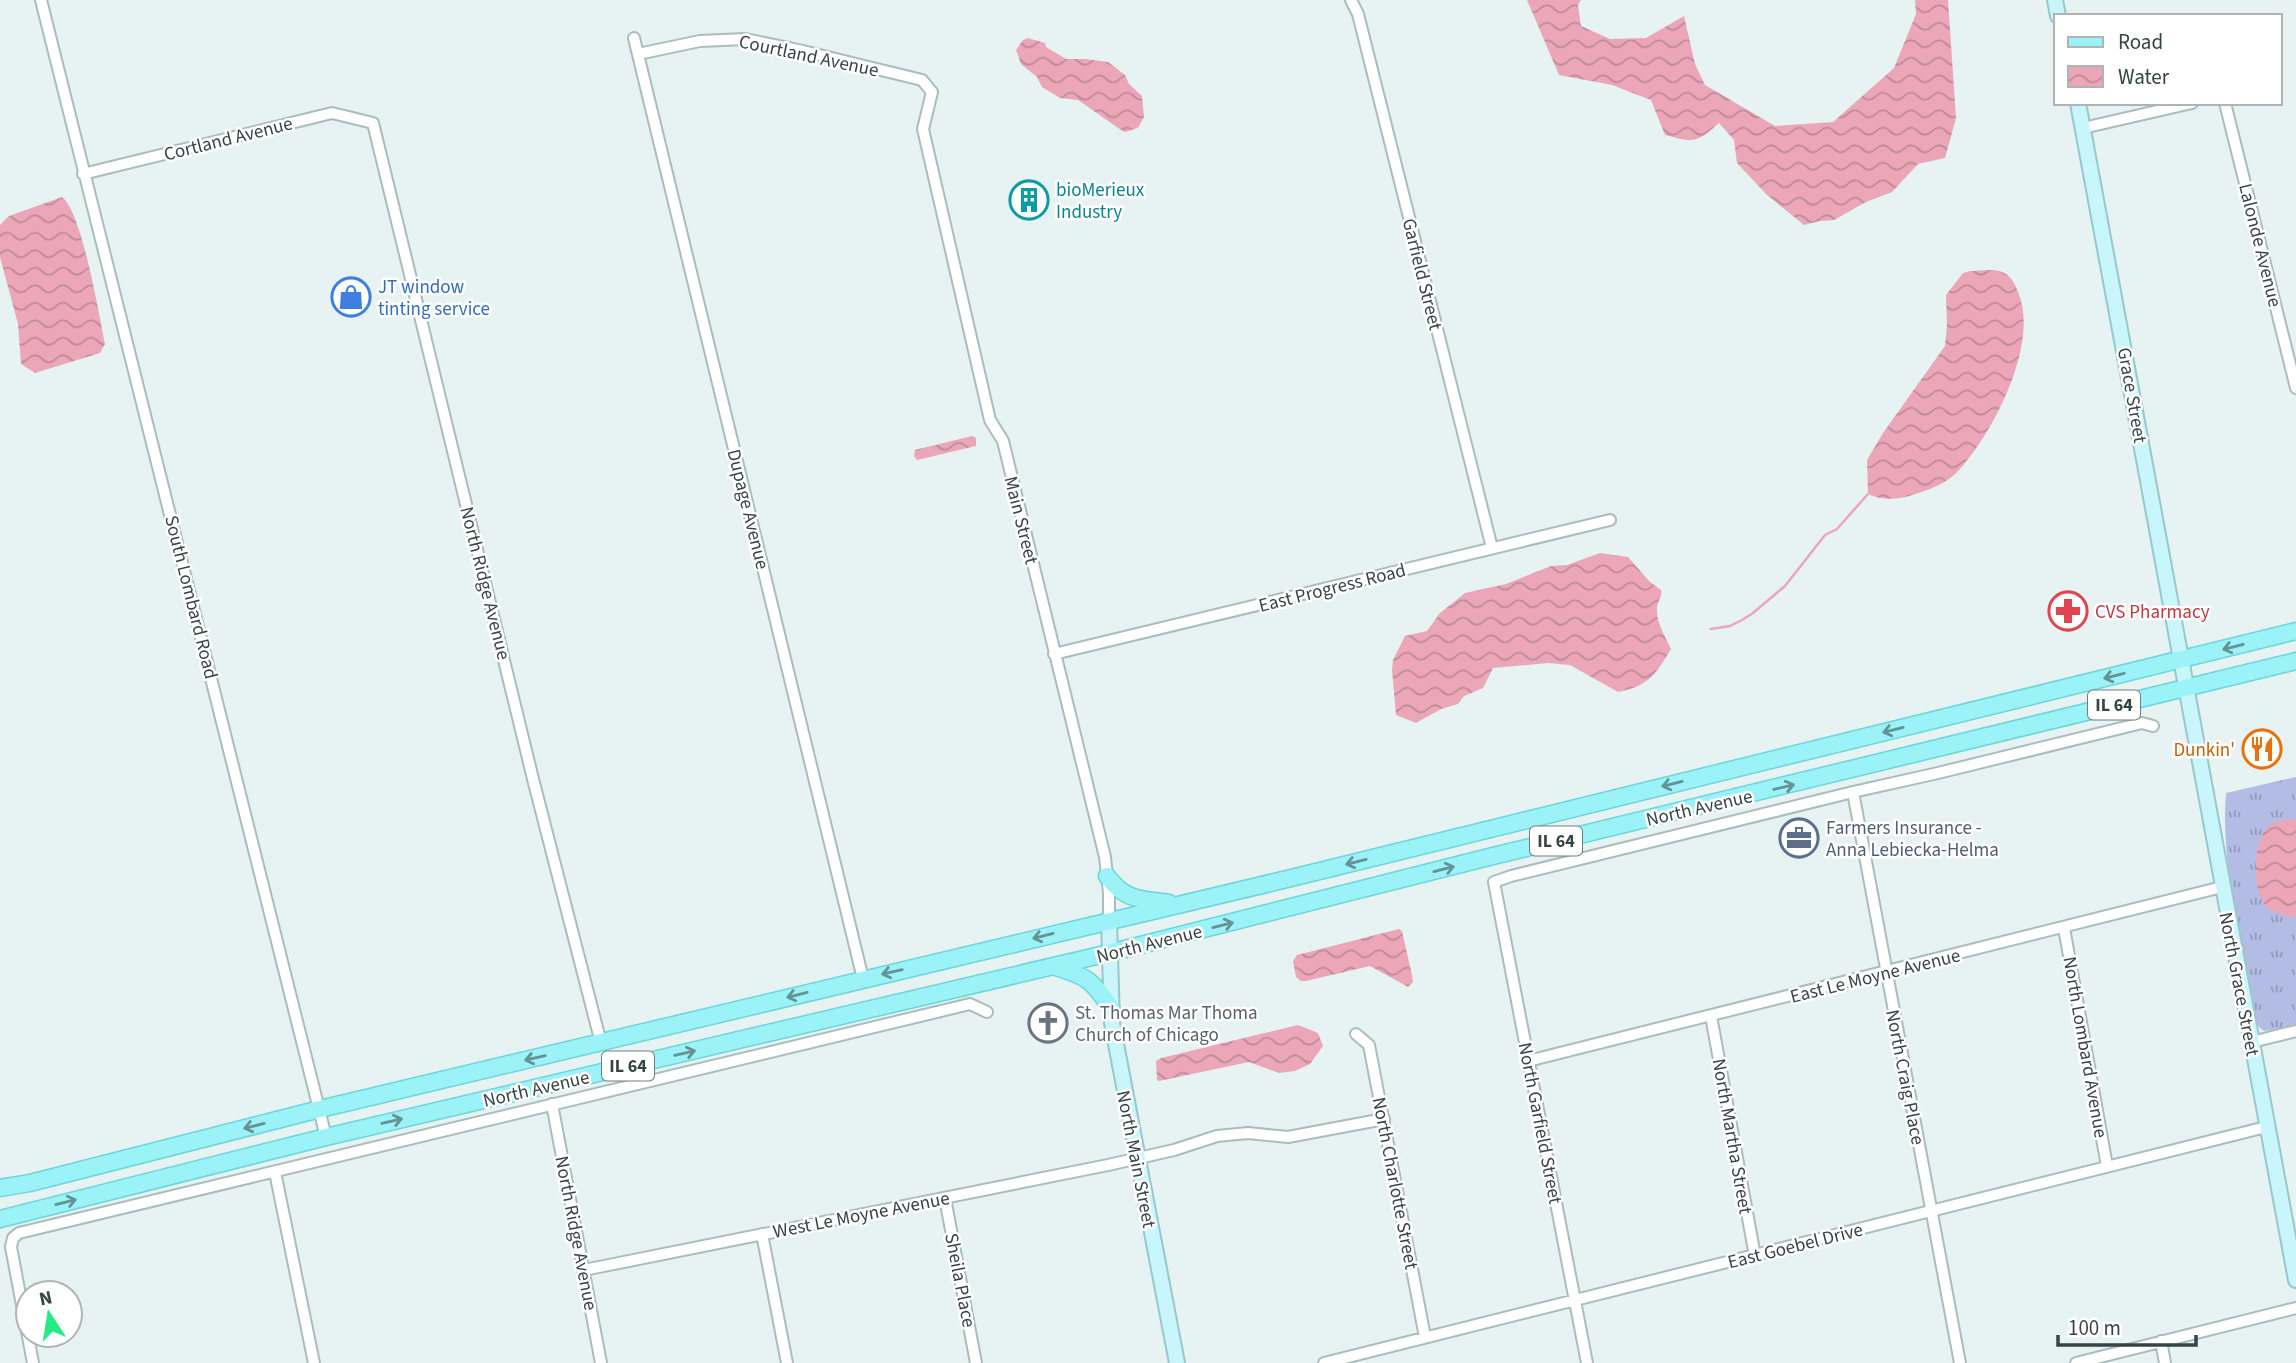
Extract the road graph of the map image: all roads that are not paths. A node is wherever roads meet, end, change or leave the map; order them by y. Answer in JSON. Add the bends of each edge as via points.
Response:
{"nodes":[{"id":1,"x":41,"y":0,"type":"edge"},
{"id":2,"x":1351,"y":0,"type":"edge"},
{"id":3,"x":634,"y":38,"type":"dead end"},
{"id":4,"x":638,"y":54,"type":"junction"},
{"id":5,"x":932,"y":92,"type":"joint"},
{"id":6,"x":2078,"y":105,"type":"edge"},
{"id":7,"x":2183,"y":105,"type":"edge"},
{"id":8,"x":2225,"y":105,"type":"edge"},
{"id":9,"x":373,"y":123,"type":"joint"},
{"id":10,"x":2083,"y":128,"type":"junction"},
{"id":11,"x":83,"y":174,"type":"junction"},
{"id":12,"x":2296,"y":388,"type":"edge"},
{"id":13,"x":1610,"y":520,"type":"dead end"},
{"id":14,"x":1492,"y":548,"type":"junction"},
{"id":15,"x":2296,"y":631,"type":"edge"},
{"id":16,"x":1054,"y":654,"type":"junction"},
{"id":17,"x":2180,"y":659,"type":"junction"},
{"id":18,"x":2296,"y":661,"type":"edge"},
{"id":19,"x":2186,"y":687,"type":"junction"},
{"id":20,"x":2153,"y":726,"type":"dead end"},
{"id":21,"x":1853,"y":792,"type":"junction"},
{"id":22,"x":1107,"y":876,"type":"junction"},
{"id":23,"x":1494,"y":882,"type":"joint"},
{"id":24,"x":2222,"y":887,"type":"junction"},
{"id":25,"x":1178,"y":904,"type":"junction"},
{"id":26,"x":1109,"y":920,"type":"junction"},
{"id":27,"x":2064,"y":928,"type":"junction"},
{"id":28,"x":1110,"y":953,"type":"junction"},
{"id":29,"x":1054,"y":966,"type":"junction"},
{"id":30,"x":1886,"y":971,"type":"junction"},
{"id":31,"x":863,"y":979,"type":"junction"},
{"id":32,"x":1111,"y":1008,"type":"junction"},
{"id":33,"x":987,"y":1012,"type":"dead end"},
{"id":34,"x":1711,"y":1016,"type":"junction"},
{"id":35,"x":2296,"y":1031,"type":"edge"},
{"id":36,"x":1356,"y":1034,"type":"dead end"},
{"id":37,"x":2252,"y":1042,"type":"junction"},
{"id":38,"x":601,"y":1043,"type":"junction"},
{"id":39,"x":1528,"y":1061,"type":"junction"},
{"id":40,"x":552,"y":1104,"type":"junction"},
{"id":41,"x":320,"y":1109,"type":"junction"},
{"id":42,"x":1384,"y":1119,"type":"junction"},
{"id":43,"x":2266,"y":1126,"type":"junction"},
{"id":44,"x":326,"y":1137,"type":"junction"},
{"id":45,"x":1138,"y":1158,"type":"junction"},
{"id":46,"x":2107,"y":1166,"type":"junction"},
{"id":47,"x":275,"y":1172,"type":"junction"},
{"id":48,"x":0,"y":1188,"type":"edge"},
{"id":49,"x":945,"y":1198,"type":"junction"},
{"id":50,"x":1931,"y":1211,"type":"junction"},
{"id":51,"x":0,"y":1219,"type":"edge"},
{"id":52,"x":762,"y":1234,"type":"junction"},
{"id":53,"x":1755,"y":1256,"type":"junction"},
{"id":54,"x":584,"y":1270,"type":"junction"},
{"id":55,"x":2296,"y":1280,"type":"edge"},
{"id":56,"x":1575,"y":1301,"type":"junction"},
{"id":57,"x":2296,"y":1308,"type":"edge"},
{"id":58,"x":1425,"y":1337,"type":"junction"},
{"id":59,"x":2161,"y":1342,"type":"junction"},
{"id":60,"x":33,"y":1363,"type":"edge"},
{"id":61,"x":314,"y":1363,"type":"edge"},
{"id":62,"x":600,"y":1363,"type":"edge"},
{"id":63,"x":786,"y":1363,"type":"edge"},
{"id":64,"x":976,"y":1363,"type":"edge"},
{"id":65,"x":1177,"y":1363,"type":"edge"},
{"id":66,"x":1324,"y":1363,"type":"edge"},
{"id":67,"x":1587,"y":1363,"type":"edge"},
{"id":68,"x":1960,"y":1363,"type":"edge"},
{"id":69,"x":2076,"y":1363,"type":"edge"},
{"id":70,"x":2165,"y":1363,"type":"edge"}],
"edges":[{"from":1,"to":11,"type":"street","name":"South Lombard Road"},
{"from":2,"to":14,"type":"street","name":"Garfield Street"},
{"from":3,"to":4,"type":"street","name":"Dupage Avenue"},
{"from":4,"to":5,"type":"street","name":"Courtland Avenue","via":[[700,40],[746,39],[922,80]]},
{"from":4,"to":31,"type":"street","name":"Dupage Avenue"},
{"from":5,"to":16,"type":"street","name":"Main Street","via":[[923,129],[929,160],[990,420],[1003,441]]},
{"from":6,"to":10,"type":"street","name":"Grace Street"},
{"from":7,"to":10,"type":"street"},
{"from":8,"to":12,"type":"street","name":"Lalonde Avenue"},
{"from":9,"to":11,"type":"street","name":"Cortland Avenue","via":[[332,113]]},
{"from":9,"to":38,"type":"street","name":"North Ridge Avenue"},
{"from":10,"to":17,"type":"street","name":"Grace Street"},
{"from":11,"to":41,"type":"street","name":"South Lombard Road"},
{"from":13,"to":14,"type":"street","name":"East Progress Road"},
{"from":14,"to":16,"type":"street","name":"East Progress Road"},
{"from":15,"to":17,"type":"main road","name":"North Avenue","number":"IL 64","one_way":true},
{"from":16,"to":22,"type":"street","name":"Main Street"},
{"from":17,"to":19,"type":"street","name":"Grace Street"},
{"from":17,"to":25,"type":"main road","name":"North Avenue","number":"IL 64","one_way":true},
{"from":18,"to":19,"type":"main road","name":"North Avenue","number":"IL 64"},
{"from":19,"to":24,"type":"street","name":"North Grace Street"},
{"from":28,"to":19,"type":"main road","name":"North Avenue","number":"IL 64","one_way":true},
{"from":20,"to":21,"type":"street","name":"North Avenue","via":[[2142,723]]},
{"from":21,"to":23,"type":"street","name":"North Avenue"},
{"from":21,"to":30,"type":"street","name":"North Craig Place"},
{"from":22,"to":25,"type":"main road","via":[[1126,895]]},
{"from":22,"to":26,"type":"street","name":"Main Street"},
{"from":23,"to":39,"type":"street","name":"North Garfield Street"},
{"from":24,"to":27,"type":"street","name":"East Le Moyne Avenue"},
{"from":24,"to":37,"type":"street","name":"North Grace Street"},
{"from":25,"to":26,"type":"main road","name":"North Avenue","number":"IL 64"},
{"from":26,"to":28,"type":"street","name":"Main Street"},
{"from":26,"to":31,"type":"main road","name":"North Avenue","number":"IL 64","one_way":true},
{"from":27,"to":30,"type":"street","name":"East Le Moyne Avenue"},
{"from":27,"to":46,"type":"street","name":"North Lombard Avenue"},
{"from":28,"to":29,"type":"main road","name":"North Avenue","number":"IL 64"},
{"from":28,"to":32,"type":"street","name":"North Main Street"},
{"from":29,"to":32,"type":"main road","via":[[1082,975]]},
{"from":44,"to":29,"type":"main road","name":"North Avenue","number":"IL 64","one_way":true},
{"from":30,"to":34,"type":"street","name":"East Le Moyne Avenue"},
{"from":30,"to":50,"type":"street","name":"North Craig Place"},
{"from":31,"to":38,"type":"main road","name":"North Avenue","number":"IL 64","one_way":true},
{"from":32,"to":45,"type":"street","name":"North Main Street"},
{"from":33,"to":40,"type":"street","name":"North Avenue","via":[[970,1004]]},
{"from":34,"to":39,"type":"street","name":"East Le Moyne Avenue"},
{"from":34,"to":53,"type":"street","name":"North Martha Street"},
{"from":35,"to":37,"type":"street"},
{"from":36,"to":42,"type":"street","name":"North Charlotte Street","via":[[1369,1045]]},
{"from":37,"to":43,"type":"street","name":"North Grace Street"},
{"from":38,"to":41,"type":"main road","name":"North Avenue","number":"IL 64","one_way":true},
{"from":39,"to":56,"type":"street","name":"North Garfield Street"},
{"from":40,"to":47,"type":"street","name":"North Avenue"},
{"from":40,"to":54,"type":"street","name":"North Ridge Avenue"},
{"from":41,"to":44,"type":"street","name":"South Lombard Road"},
{"from":41,"to":48,"type":"main road","name":"North Avenue","number":"IL 64","one_way":true},
{"from":42,"to":45,"type":"street","via":[[1288,1137],[1217,1136]]},
{"from":42,"to":58,"type":"street","name":"North Charlotte Street"},
{"from":43,"to":46,"type":"street","name":"East Goebel Drive"},
{"from":43,"to":55,"type":"street","name":"North Grace Street"},
{"from":51,"to":44,"type":"main road","name":"North Avenue","number":"IL 64","one_way":true},
{"from":45,"to":49,"type":"street","name":"West Le Moyne Avenue"},
{"from":45,"to":65,"type":"street","name":"North Main Street"},
{"from":46,"to":50,"type":"street","name":"East Goebel Drive"},
{"from":47,"to":60,"type":"street","name":"North Avenue","via":[[19,1233],[11,1247]]},
{"from":47,"to":61,"type":"street"},
{"from":49,"to":52,"type":"street","name":"West Le Moyne Avenue"},
{"from":49,"to":64,"type":"street","name":"Sheila Place"},
{"from":50,"to":53,"type":"street","name":"East Goebel Drive"},
{"from":50,"to":68,"type":"street","name":"North Craig Place"},
{"from":52,"to":54,"type":"street","name":"West Le Moyne Avenue"},
{"from":52,"to":63,"type":"street"},
{"from":53,"to":56,"type":"street","name":"East Goebel Drive"},
{"from":54,"to":62,"type":"street","name":"North Ridge Avenue"},
{"from":56,"to":58,"type":"street","name":"East Goebel Drive"},
{"from":56,"to":67,"type":"street","name":"North Garfield Street"},
{"from":57,"to":59,"type":"street"},
{"from":58,"to":66,"type":"street","name":"East Goebel Drive"},
{"from":59,"to":69,"type":"street"},
{"from":59,"to":70,"type":"street"}]}
